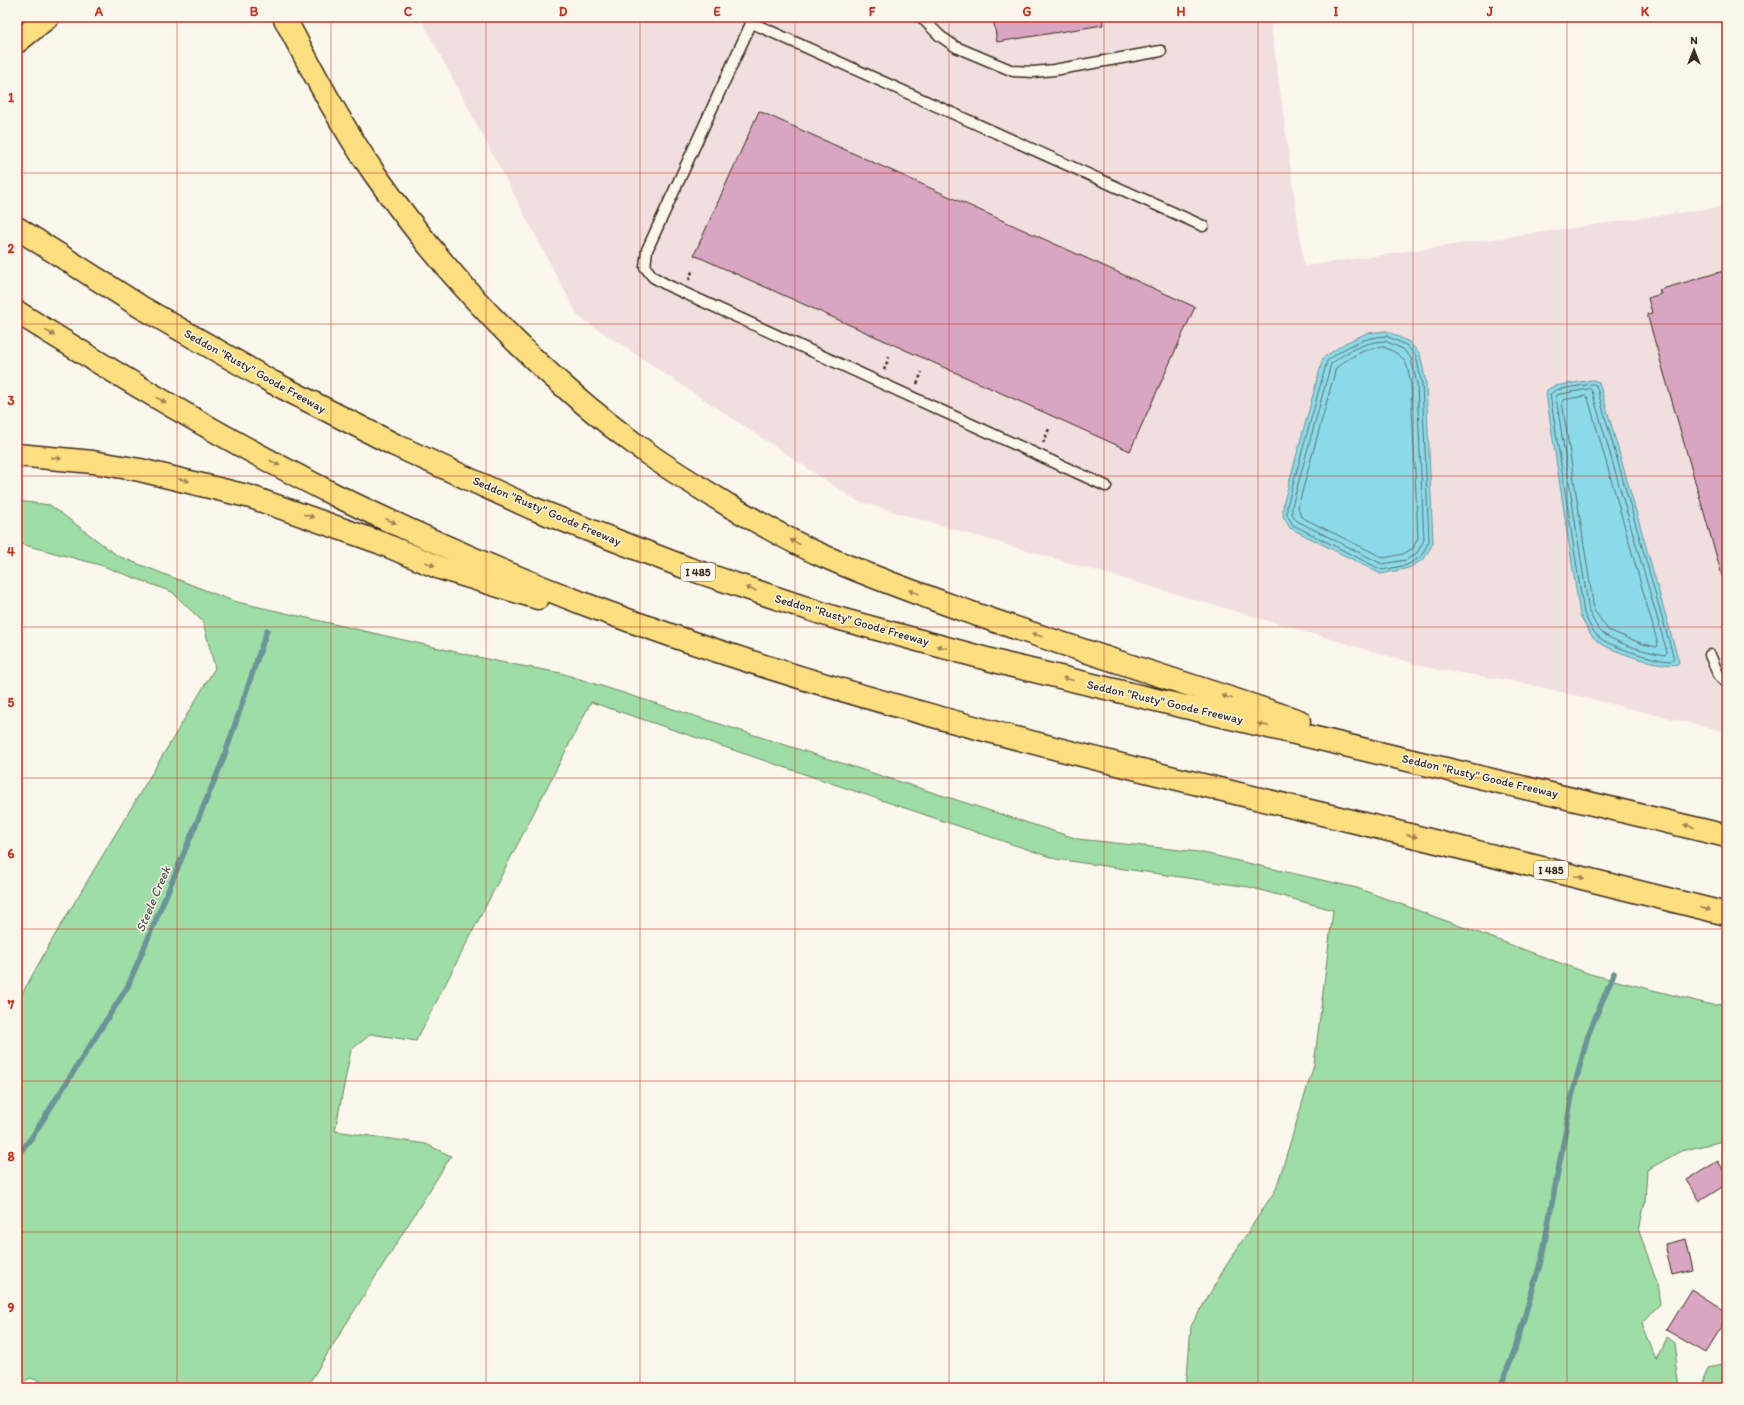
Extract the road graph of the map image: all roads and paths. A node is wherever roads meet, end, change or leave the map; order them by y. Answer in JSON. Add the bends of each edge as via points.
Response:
{"nodes":[{"id":1,"x":48,"y":17,"type":"edge"},
{"id":2,"x":284,"y":17,"type":"edge"},
{"id":3,"x":921,"y":17,"type":"edge"},
{"id":4,"x":753,"y":20,"type":"edge"},
{"id":5,"x":17,"y":42,"type":"edge"},
{"id":6,"x":1161,"y":50,"type":"dead end"},
{"id":7,"x":1203,"y":226,"type":"dead end"},
{"id":8,"x":17,"y":228,"type":"edge"},
{"id":9,"x":17,"y":312,"type":"edge"},
{"id":10,"x":17,"y":455,"type":"edge"},
{"id":11,"x":1106,"y":486,"type":"dead end"},
{"id":12,"x":1710,"y":655,"type":"dead end"},
{"id":13,"x":761,"y":666,"type":"junction"},
{"id":14,"x":1727,"y":683,"type":"edge"},
{"id":15,"x":1437,"y":766,"type":"junction"},
{"id":16,"x":1727,"y":836,"type":"edge"},
{"id":17,"x":1727,"y":914,"type":"edge"}],
"edges":[{"from":1,"to":5,"type":"highway"},
{"from":15,"to":2,"type":"highway","one_way":true,"via":[[1026,632],[911,591],[818,553],[689,481],[648,454],[584,404],[524,349],[467,291],[374,172],[332,107]]},
{"from":3,"to":6,"type":"lane","via":[[940,36],[956,47],[1013,71],[1054,70]]},
{"from":4,"to":7,"type":"lane"},
{"from":4,"to":11,"type":"lane","via":[[647,250],[645,267],[653,277],[667,285]]},
{"from":15,"to":8,"type":"highway","name":"Seddon \"Rusty\" Goode Freeway","number":"I 485","one_way":true,"via":[[1010,665],[834,617],[679,565],[532,508],[388,442],[272,382],[141,307]]},
{"from":9,"to":13,"type":"highway","number":"I 485","one_way":true,"via":[[140,388],[334,494],[431,540],[585,604]]},
{"from":10,"to":13,"type":"highway","one_way":true,"via":[[93,462],[187,480],[251,497],[381,543],[440,568]]},
{"from":12,"to":14,"type":"lane","via":[[1718,674]]},
{"from":13,"to":17,"type":"highway","number":"I 485","one_way":true,"via":[[1107,763]]},
{"from":16,"to":15,"type":"highway","name":"Seddon \"Rusty\" Goode Freeway","number":"I 485","one_way":true}]}
